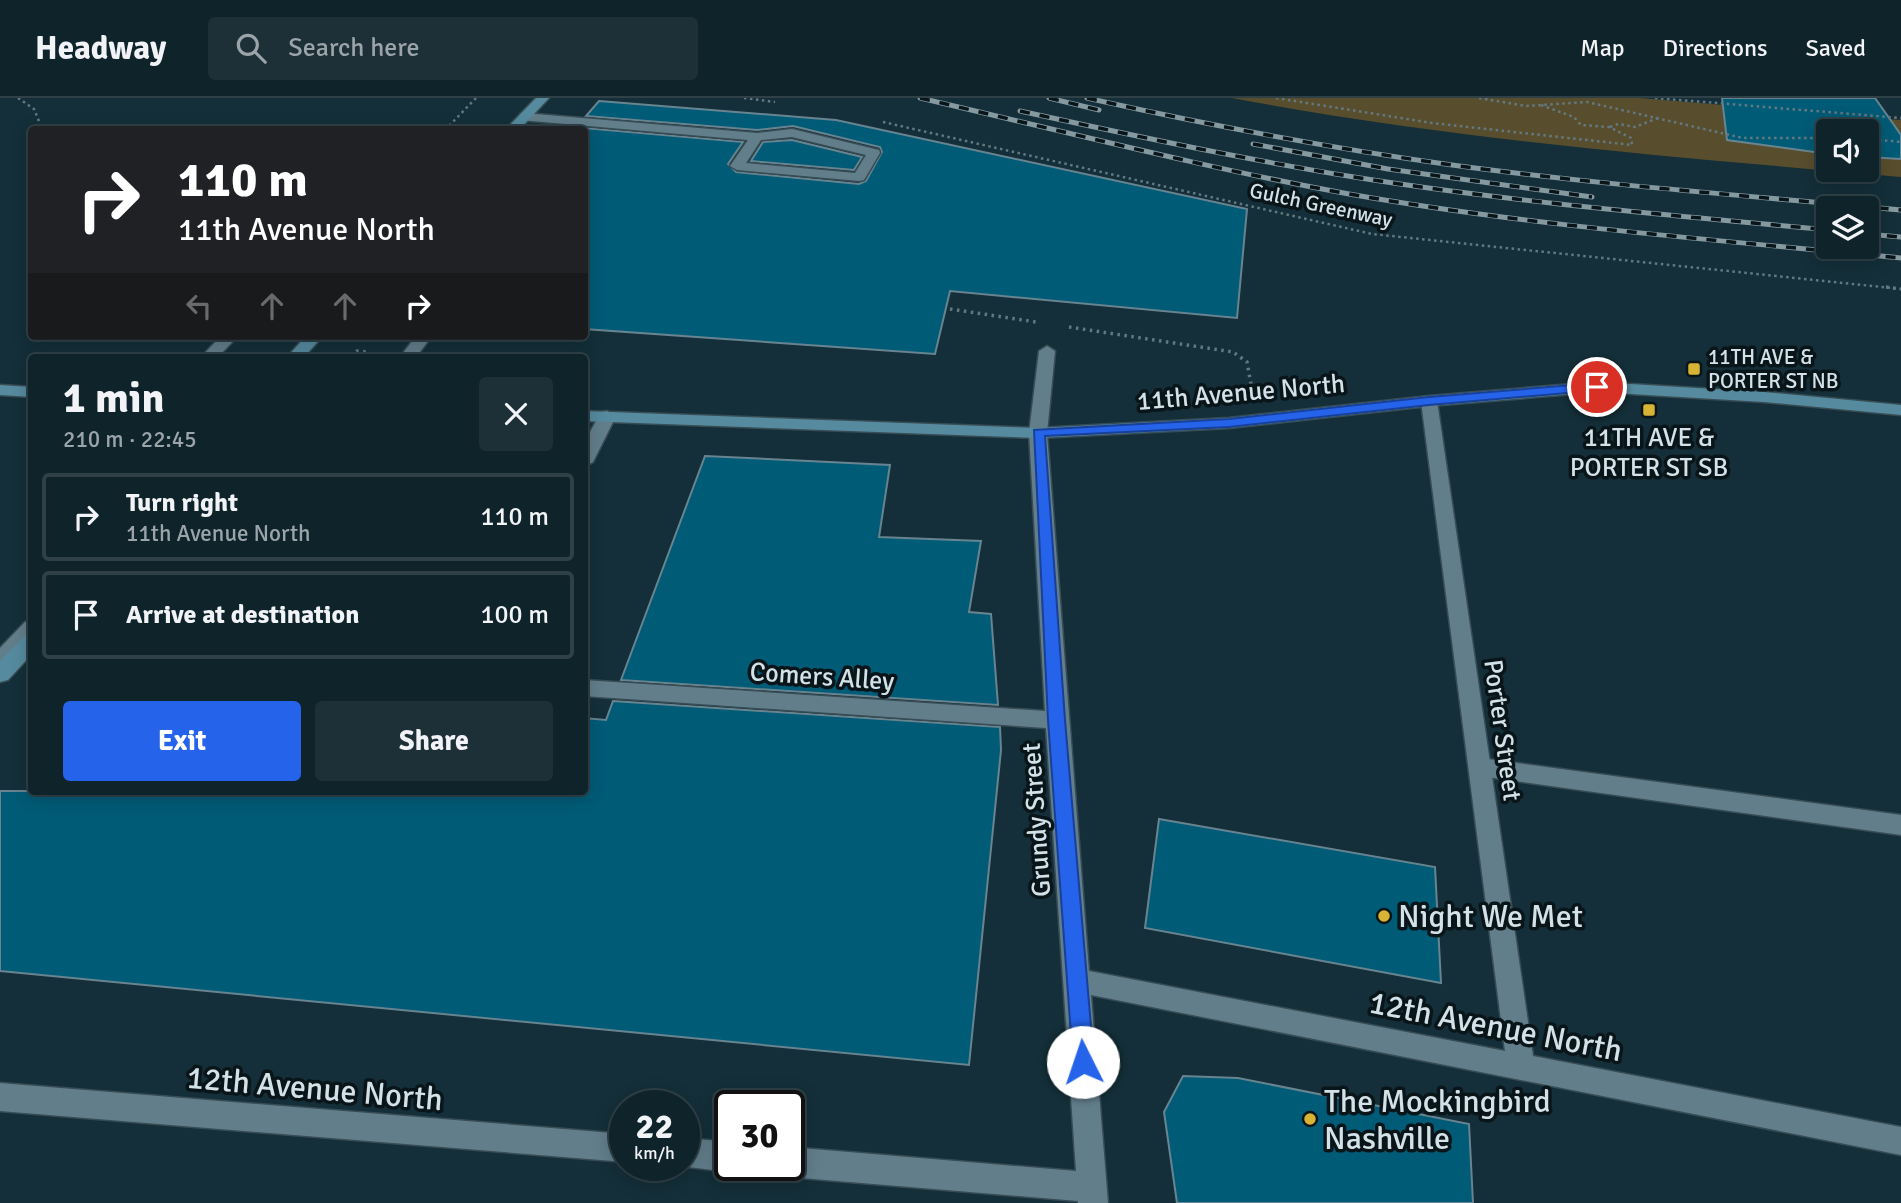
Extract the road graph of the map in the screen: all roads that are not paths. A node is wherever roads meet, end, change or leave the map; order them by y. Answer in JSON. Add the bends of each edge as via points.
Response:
{"nodes":[{"id":1,"x":543,"y":98,"type":"edge"},
{"id":2,"x":524,"y":117,"type":"junction"},
{"id":3,"x":515,"y":126,"type":"edge"},
{"id":4,"x":757,"y":137,"type":"junction"},
{"id":5,"x":226,"y":340,"type":"edge"},
{"id":6,"x":311,"y":340,"type":"edge"},
{"id":7,"x":421,"y":340,"type":"edge"},
{"id":8,"x":1047,"y":351,"type":"dead end"},
{"id":9,"x":212,"y":354,"type":"edge"},
{"id":10,"x":298,"y":354,"type":"edge"},
{"id":11,"x":410,"y":354,"type":"edge"},
{"id":12,"x":0,"y":390,"type":"edge"},
{"id":13,"x":28,"y":392,"type":"edge"},
{"id":14,"x":1429,"y":401,"type":"junction"},
{"id":15,"x":1901,"y":410,"type":"edge"},
{"id":16,"x":588,"y":416,"type":"edge"},
{"id":17,"x":607,"y":416,"type":"junction"},
{"id":18,"x":1038,"y":433,"type":"junction"},
{"id":19,"x":588,"y":454,"type":"edge"},
{"id":20,"x":28,"y":631,"type":"edge"},
{"id":21,"x":28,"y":645,"type":"edge"},
{"id":22,"x":0,"y":661,"type":"edge"},
{"id":23,"x":0,"y":674,"type":"edge"},
{"id":24,"x":588,"y":688,"type":"edge"},
{"id":25,"x":1056,"y":720,"type":"junction"},
{"id":26,"x":1480,"y":767,"type":"junction"},
{"id":27,"x":1901,"y":825,"type":"edge"},
{"id":28,"x":1077,"y":981,"type":"junction"},
{"id":29,"x":1521,"y":1067,"type":"junction"},
{"id":30,"x":0,"y":1097,"type":"edge"},
{"id":31,"x":1901,"y":1141,"type":"edge"},
{"id":32,"x":609,"y":1147,"type":"edge"},
{"id":33,"x":805,"y":1164,"type":"edge"},
{"id":34,"x":1093,"y":1195,"type":"edge"}],
"edges":[{"from":1,"to":2,"type":"street"},
{"from":2,"to":3,"type":"street"},
{"from":2,"to":4,"type":"street"},
{"from":4,"to":4,"type":"street","via":[[737,166],[859,177],[874,153],[792,133]]},
{"from":5,"to":9,"type":"street"},
{"from":6,"to":10,"type":"street"},
{"from":7,"to":11,"type":"street"},
{"from":8,"to":18,"type":"street","name":"Grundy Street"},
{"from":12,"to":13,"type":"street"},
{"from":14,"to":15,"type":"street","name":"11th Avenue North","via":[[1597,387]]},
{"from":14,"to":18,"type":"street","name":"11th Avenue North","via":[[1229,423]]},
{"from":14,"to":26,"type":"street","name":"Porter Street"},
{"from":16,"to":17,"type":"street","name":"11th Avenue North"},
{"from":17,"to":18,"type":"street","name":"11th Avenue North"},
{"from":17,"to":19,"type":"street"},
{"from":18,"to":25,"type":"street","name":"Grundy Street"},
{"from":20,"to":22,"type":"street"},
{"from":21,"to":23,"type":"street"},
{"from":24,"to":25,"type":"street","name":"Comers Alley"},
{"from":25,"to":28,"type":"street","name":"Grundy Street"},
{"from":26,"to":27,"type":"street"},
{"from":26,"to":29,"type":"street","name":"Porter Street"},
{"from":28,"to":29,"type":"street","name":"12th Avenue North"},
{"from":28,"to":34,"type":"street","name":"Grundy Street"},
{"from":29,"to":31,"type":"street","name":"12th Avenue North"},
{"from":30,"to":32,"type":"street","name":"12th Avenue North"},
{"from":33,"to":34,"type":"street"}]}
